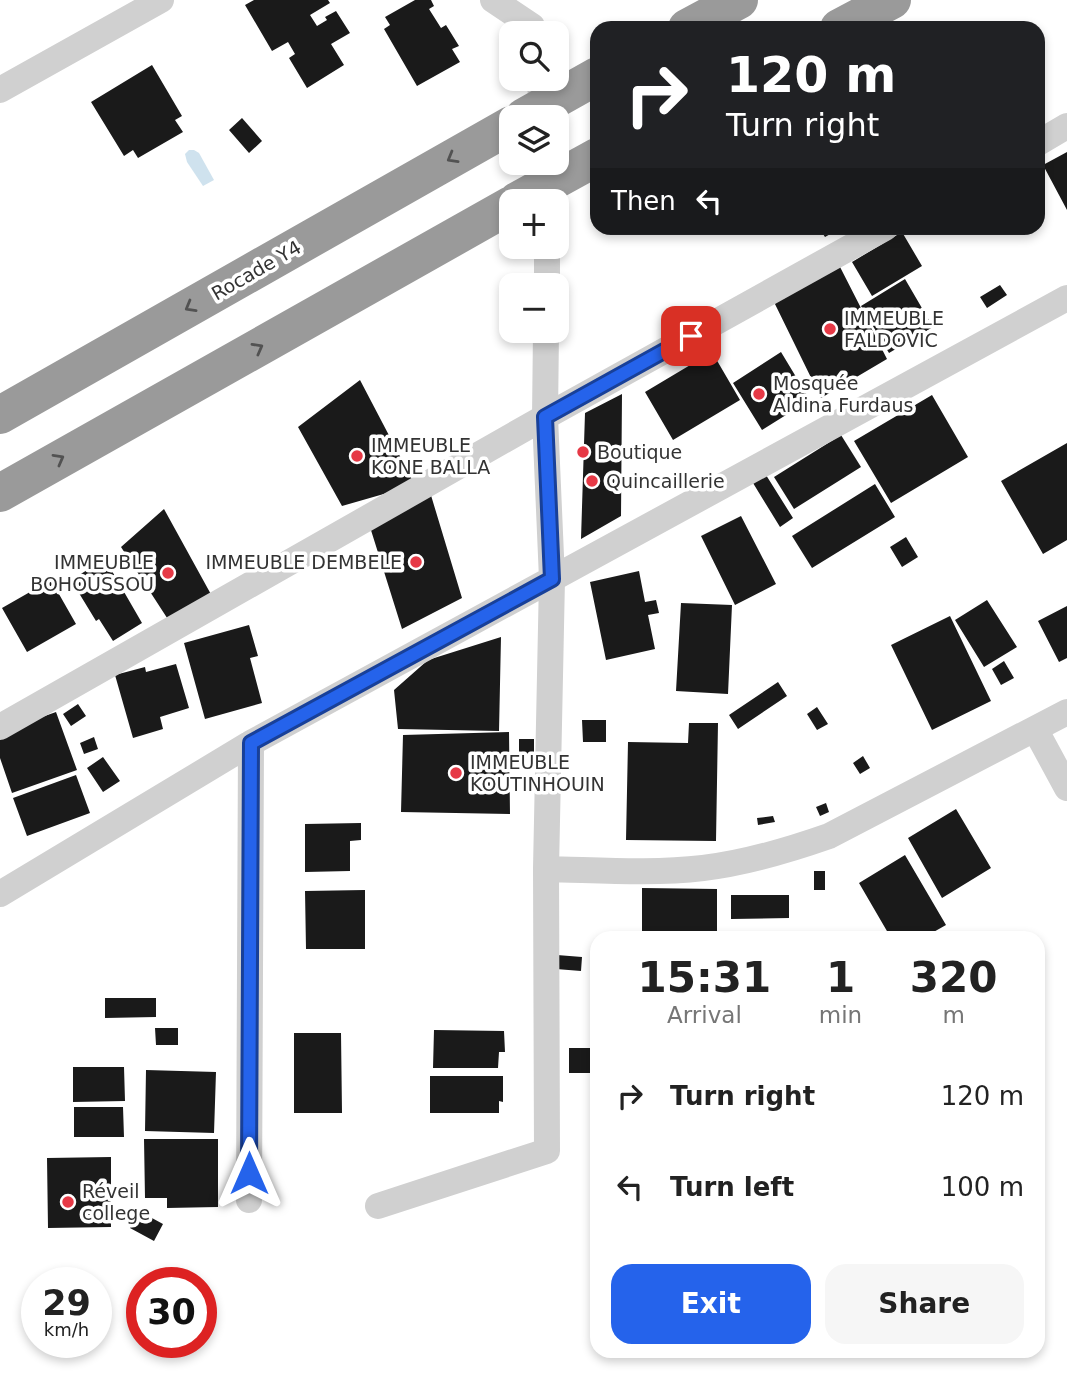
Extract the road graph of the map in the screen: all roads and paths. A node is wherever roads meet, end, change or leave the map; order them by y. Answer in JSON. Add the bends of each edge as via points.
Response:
{"nodes":[{"id":1,"x":161,"y":0,"type":"edge"},
{"id":2,"x":493,"y":0,"type":"edge"},
{"id":3,"x":739,"y":0,"type":"edge"},
{"id":4,"x":892,"y":0,"type":"edge"},
{"id":5,"x":524,"y":21,"type":"edge"},
{"id":6,"x":700,"y":21,"type":"edge"},
{"id":7,"x":852,"y":21,"type":"edge"},
{"id":8,"x":590,"y":80,"type":"edge"},
{"id":9,"x":0,"y":90,"type":"edge"},
{"id":10,"x":545,"y":105,"type":"edge"},
{"id":11,"x":1067,"y":126,"type":"edge"},
{"id":12,"x":499,"y":132,"type":"edge"},
{"id":13,"x":1045,"y":139,"type":"edge"},
{"id":14,"x":590,"y":161,"type":"edge"},
{"id":15,"x":539,"y":189,"type":"edge"},
{"id":16,"x":499,"y":212,"type":"edge"},
{"id":17,"x":872,"y":235,"type":"edge"},
{"id":18,"x":1067,"y":298,"type":"edge"},
{"id":19,"x":546,"y":343,"type":"edge"},
{"id":20,"x":0,"y":415,"type":"edge"},
{"id":21,"x":545,"y":417,"type":"junction"},
{"id":22,"x":0,"y":493,"type":"edge"},
{"id":23,"x":552,"y":579,"type":"junction"},
{"id":24,"x":1067,"y":712,"type":"edge"},
{"id":25,"x":0,"y":727,"type":"edge"},
{"id":26,"x":1035,"y":729,"type":"junction"},
{"id":27,"x":251,"y":743,"type":"junction"},
{"id":28,"x":1067,"y":788,"type":"edge"},
{"id":29,"x":546,"y":869,"type":"junction"},
{"id":30,"x":0,"y":894,"type":"edge"},
{"id":31,"x":249,"y":1200,"type":"dead end"},
{"id":32,"x":378,"y":1206,"type":"dead end"}],
"edges":[{"from":1,"to":9,"type":"street"},
{"from":2,"to":5,"type":"street"},
{"from":3,"to":6,"type":"highway"},
{"from":4,"to":7,"type":"highway"},
{"from":8,"to":10,"type":"highway"},
{"from":11,"to":13,"type":"street"},
{"from":12,"to":20,"type":"highway","name":"Rocade Y4","one_way":true},
{"from":14,"to":15,"type":"highway"},
{"from":22,"to":16,"type":"highway","one_way":true},
{"from":17,"to":21,"type":"street"},
{"from":18,"to":23,"type":"street"},
{"from":19,"to":21,"type":"street"},
{"from":21,"to":23,"type":"street"},
{"from":21,"to":25,"type":"street"},
{"from":23,"to":27,"type":"street"},
{"from":23,"to":29,"type":"street"},
{"from":24,"to":26,"type":"street"},
{"from":26,"to":28,"type":"street"},
{"from":26,"to":29,"type":"street","via":[[829,836],[790,850],[704,868]]},
{"from":27,"to":30,"type":"street"},
{"from":27,"to":31,"type":"street"},
{"from":29,"to":32,"type":"street","via":[[547,1151]]}]}
